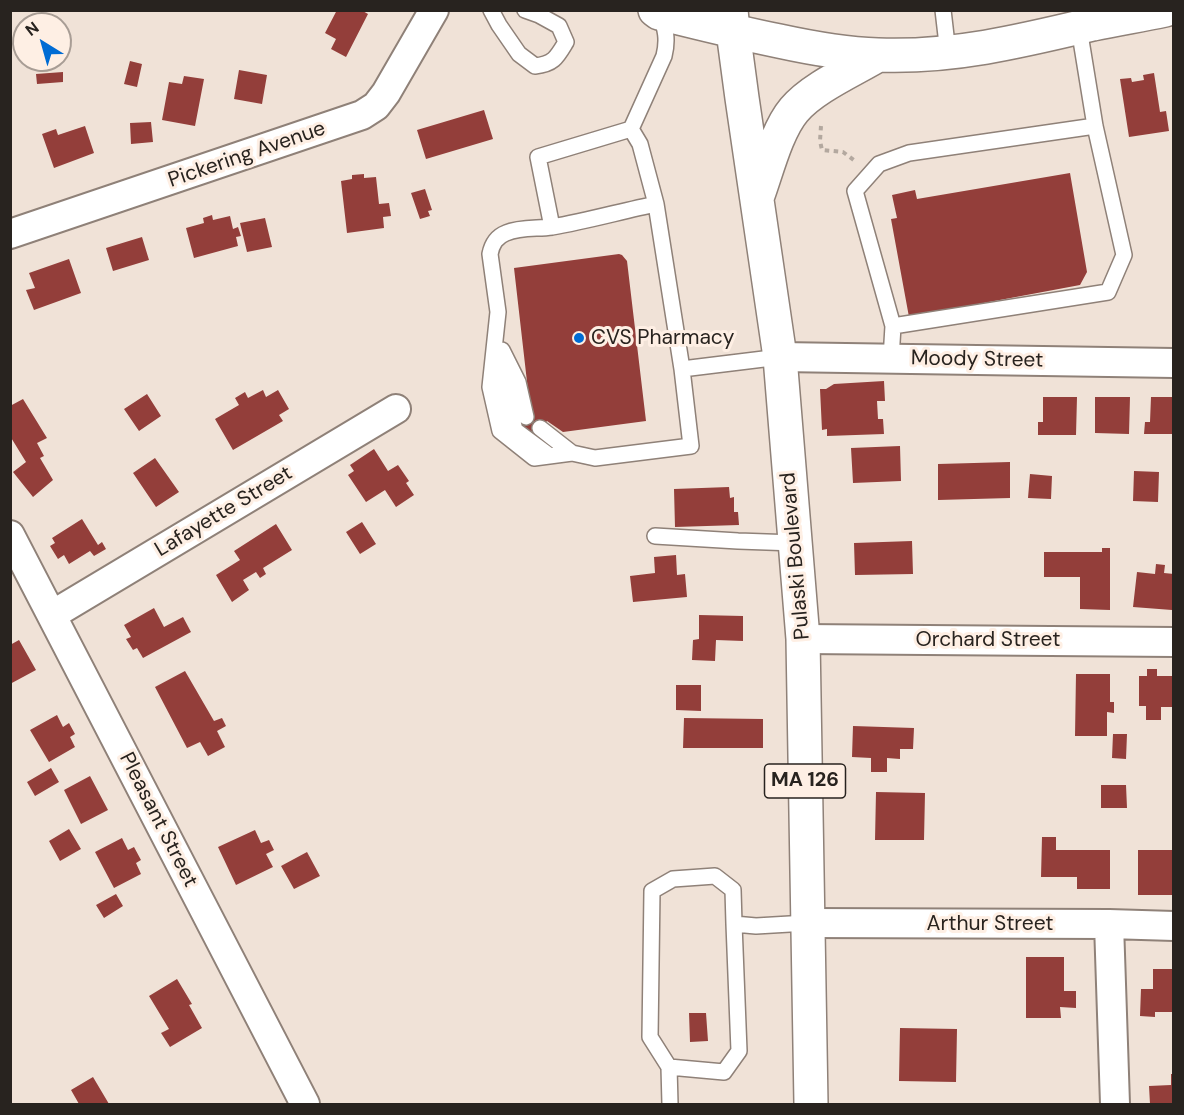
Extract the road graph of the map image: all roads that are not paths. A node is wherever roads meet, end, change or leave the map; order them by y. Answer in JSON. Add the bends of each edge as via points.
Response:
{"nodes":[{"id":1,"x":434,"y":10,"type":"edge"},
{"id":2,"x":491,"y":10,"type":"edge"},
{"id":3,"x":525,"y":10,"type":"edge"},
{"id":4,"x":943,"y":10,"type":"edge"},
{"id":5,"x":1165,"y":10,"type":"edge"},
{"id":6,"x":657,"y":12,"type":"edge"},
{"id":7,"x":726,"y":18,"type":"edge"},
{"id":8,"x":1089,"y":21,"type":"edge"},
{"id":9,"x":948,"y":53,"type":"junction"},
{"id":10,"x":878,"y":55,"type":"junction"},
{"id":11,"x":1095,"y":126,"type":"junction"},
{"id":12,"x":631,"y":129,"type":"junction"},
{"id":13,"x":756,"y":200,"type":"junction"},
{"id":14,"x":656,"y":204,"type":"junction"},
{"id":15,"x":552,"y":227,"type":"junction"},
{"id":16,"x":10,"y":234,"type":"edge"},
{"id":17,"x":893,"y":326,"type":"junction"},
{"id":18,"x":495,"y":342,"type":"junction"},
{"id":19,"x":780,"y":357,"type":"junction"},
{"id":20,"x":891,"y":359,"type":"junction"},
{"id":21,"x":1173,"y":363,"type":"edge"},
{"id":22,"x":682,"y":369,"type":"junction"},
{"id":23,"x":396,"y":409,"type":"dead end"},
{"id":24,"x":526,"y":417,"type":"dead end"},
{"id":25,"x":540,"y":428,"type":"dead end"},
{"id":26,"x":572,"y":453,"type":"junction"},
{"id":27,"x":10,"y":535,"type":"edge"},
{"id":28,"x":655,"y":536,"type":"dead end"},
{"id":29,"x":795,"y":543,"type":"junction"},
{"id":30,"x":52,"y":615,"type":"junction"},
{"id":31,"x":803,"y":639,"type":"junction"},
{"id":32,"x":1173,"y":642,"type":"edge"},
{"id":33,"x":807,"y":923,"type":"junction"},
{"id":34,"x":734,"y":924,"type":"junction"},
{"id":35,"x":1109,"y":924,"type":"junction"},
{"id":36,"x":1173,"y":926,"type":"edge"},
{"id":37,"x":669,"y":1067,"type":"junction"},
{"id":38,"x":305,"y":1104,"type":"edge"},
{"id":39,"x":670,"y":1104,"type":"edge"},
{"id":40,"x":811,"y":1104,"type":"edge"},
{"id":41,"x":1115,"y":1104,"type":"edge"}],
"edges":[{"from":1,"to":16,"type":"street","name":"Pickering Avenue","via":[[386,93],[362,115]]},
{"from":2,"to":3,"type":"lane","via":[[519,54],[535,66],[546,65],[557,58],[566,42],[559,26]]},
{"from":4,"to":9,"type":"lane"},
{"from":5,"to":8,"type":"main road"},
{"from":6,"to":7,"type":"main road"},
{"from":6,"to":12,"type":"lane","via":[[664,23],[667,45]]},
{"from":7,"to":10,"type":"main road","via":[[823,49]]},
{"from":7,"to":13,"type":"main road","name":"Pulaski Boulevard","number":"MA 126"},
{"from":8,"to":9,"type":"main road","via":[[1014,43]]},
{"from":8,"to":11,"type":"lane"},
{"from":9,"to":10,"type":"main road"},
{"from":10,"to":13,"type":"main road","via":[[813,93],[794,111]]},
{"from":11,"to":17,"type":"lane","via":[[1124,255],[1108,292]]},
{"from":11,"to":17,"type":"lane","via":[[909,153],[879,164],[855,191]]},
{"from":12,"to":14,"type":"lane","via":[[640,144]]},
{"from":12,"to":15,"type":"lane","via":[[538,157]]},
{"from":13,"to":19,"type":"main road","name":"Pulaski Boulevard","number":"MA 126"},
{"from":14,"to":15,"type":"lane"},
{"from":14,"to":22,"type":"lane"},
{"from":15,"to":18,"type":"lane","via":[[504,233],[491,246],[498,312]]},
{"from":17,"to":20,"type":"lane"},
{"from":18,"to":24,"type":"lane","via":[[518,382]]},
{"from":18,"to":26,"type":"lane","via":[[490,387],[500,431],[534,458]]},
{"from":19,"to":20,"type":"street","name":"Moody Street"},
{"from":19,"to":22,"type":"lane"},
{"from":19,"to":29,"type":"main road","name":"Pulaski Boulevard","number":"MA 126"},
{"from":20,"to":21,"type":"street","name":"Moody Street"},
{"from":22,"to":26,"type":"lane","via":[[692,446],[595,458]]},
{"from":23,"to":30,"type":"street","name":"Lafayette Street"},
{"from":25,"to":26,"type":"lane"},
{"from":27,"to":30,"type":"street","name":"Pleasant Street"},
{"from":28,"to":29,"type":"lane"},
{"from":29,"to":31,"type":"main road","name":"Pulaski Boulevard","number":"MA 126"},
{"from":30,"to":38,"type":"street","name":"Pleasant Street"},
{"from":31,"to":32,"type":"street","name":"Orchard Street"},
{"from":31,"to":33,"type":"main road","name":"Pulaski Boulevard","number":"MA 126"},
{"from":33,"to":34,"type":"lane"},
{"from":33,"to":35,"type":"street","name":"Arthur Street"},
{"from":33,"to":40,"type":"main road","name":"Pulaski Boulevard","number":"MA 126"},
{"from":34,"to":37,"type":"lane","via":[[739,1051],[724,1072]]},
{"from":34,"to":37,"type":"lane","via":[[733,890],[715,876],[673,879],[652,891],[650,1037]]},
{"from":35,"to":36,"type":"street","name":"Arthur Street"},
{"from":35,"to":41,"type":"street"},
{"from":37,"to":39,"type":"lane"}]}
